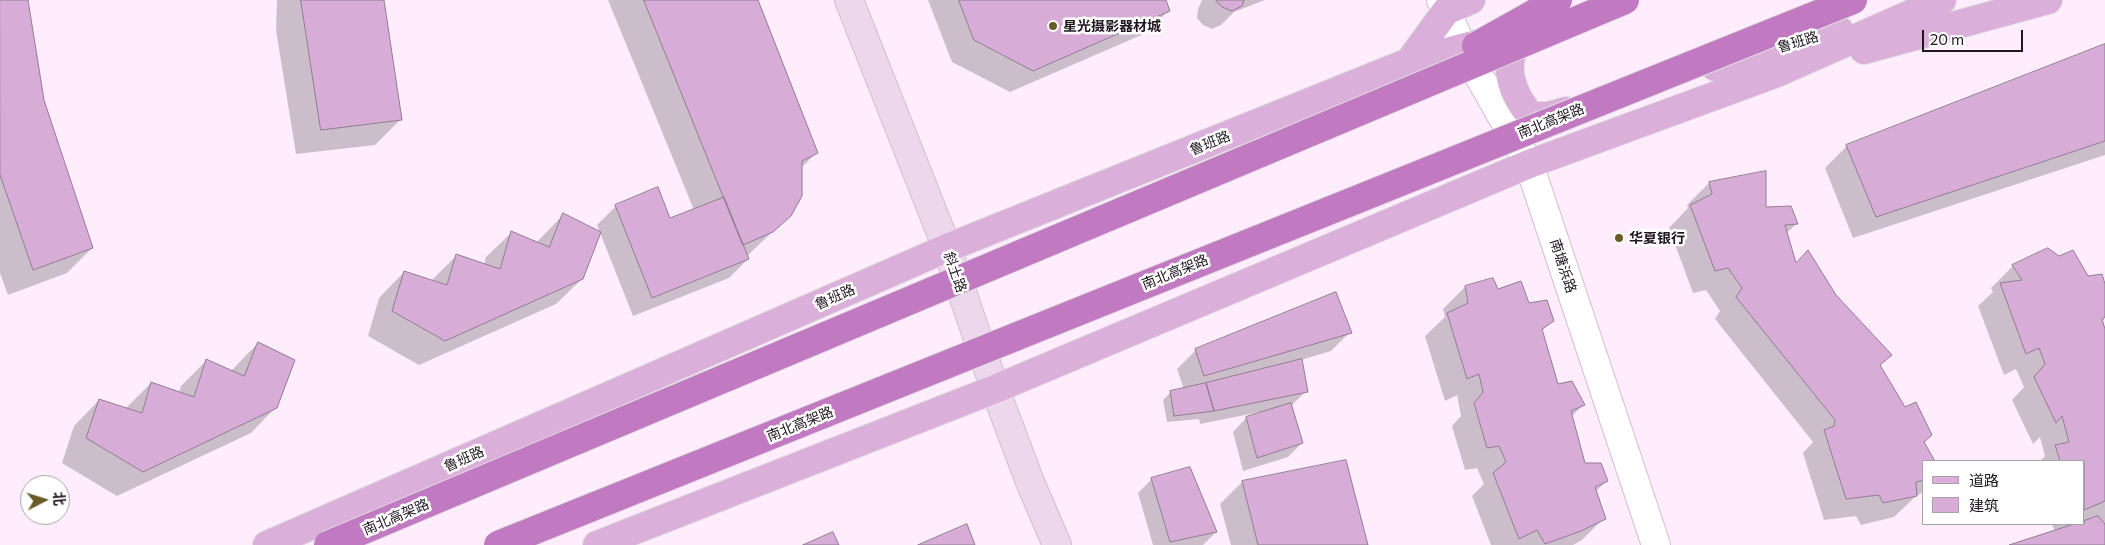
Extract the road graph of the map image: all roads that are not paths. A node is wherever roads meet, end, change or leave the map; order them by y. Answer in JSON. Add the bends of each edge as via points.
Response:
{"nodes":[{"id":1,"x":849,"y":0,"type":"edge"},
{"id":2,"x":1471,"y":0,"type":"edge"},
{"id":3,"x":1558,"y":0,"type":"edge"},
{"id":4,"x":1601,"y":0,"type":"edge"},
{"id":5,"x":1625,"y":0,"type":"edge"},
{"id":6,"x":1853,"y":0,"type":"edge"},
{"id":7,"x":1940,"y":0,"type":"edge"},
{"id":8,"x":1971,"y":0,"type":"edge"},
{"id":9,"x":2048,"y":0,"type":"edge"},
{"id":10,"x":1443,"y":5,"type":"edge"},
{"id":11,"x":2020,"y":7,"type":"junction"},
{"id":12,"x":1532,"y":29,"type":"junction"},
{"id":13,"x":1463,"y":48,"type":"junction"},
{"id":14,"x":1409,"y":62,"type":"junction"},
{"id":15,"x":1777,"y":73,"type":"junction"},
{"id":16,"x":1658,"y":84,"type":"junction"},
{"id":17,"x":1365,"y":108,"type":"junction"},
{"id":18,"x":1529,"y":164,"type":"junction"},
{"id":19,"x":947,"y":248,"type":"junction"},
{"id":20,"x":995,"y":389,"type":"junction"},
{"id":21,"x":267,"y":545,"type":"edge"},
{"id":22,"x":328,"y":545,"type":"edge"},
{"id":23,"x":498,"y":545,"type":"edge"},
{"id":24,"x":597,"y":545,"type":"edge"},
{"id":25,"x":1057,"y":545,"type":"edge"},
{"id":26,"x":1656,"y":545,"type":"edge"}],
"edges":[{"from":1,"to":19,"type":"main road","name":"斜土路"},
{"from":2,"to":10,"type":"main road"},
{"from":3,"to":17,"type":"highway","bridge":true},
{"from":4,"to":12,"type":"main road","name":"鲁班路"},
{"from":5,"to":17,"type":"highway","name":"南北高架路","bridge":true},
{"from":6,"to":23,"type":"highway","name":"南北高架路","bridge":true},
{"from":7,"to":15,"type":"main road","name":"鲁班路"},
{"from":7,"to":16,"type":"main road","name":"鲁班路"},
{"from":8,"to":11,"type":"main road"},
{"from":9,"to":11,"type":"main road","name":"鲁班路"},
{"from":10,"to":13,"type":"street","name":"南塘浜路"},
{"from":10,"to":14,"type":"main road"},
{"from":11,"to":15,"type":"main road","name":"鲁班路"},
{"from":12,"to":13,"type":"main road","name":"鲁班路"},
{"from":12,"to":16,"type":"main road","name":"鲁班路","via":[[1517,42],[1510,62],[1512,85],[1520,103],[1531,116],[1549,116]]},
{"from":13,"to":14,"type":"main road","name":"鲁班路"},
{"from":13,"to":18,"type":"street","name":"南塘浜路"},
{"from":14,"to":19,"type":"main road","name":"鲁班路"},
{"from":15,"to":18,"type":"main road","name":"鲁班路"},
{"from":16,"to":18,"type":"main road","name":"鲁班路","via":[[1540,136]]},
{"from":17,"to":22,"type":"highway","name":"南北高架路","bridge":true},
{"from":18,"to":20,"type":"main road","name":"鲁班路"},
{"from":18,"to":26,"type":"street","name":"南塘浜路"},
{"from":19,"to":20,"type":"main road","name":"斜土路"},
{"from":19,"to":21,"type":"main road","name":"鲁班路"},
{"from":20,"to":24,"type":"main road","name":"鲁班路"},
{"from":20,"to":25,"type":"main road","name":"斜土路"}]}
